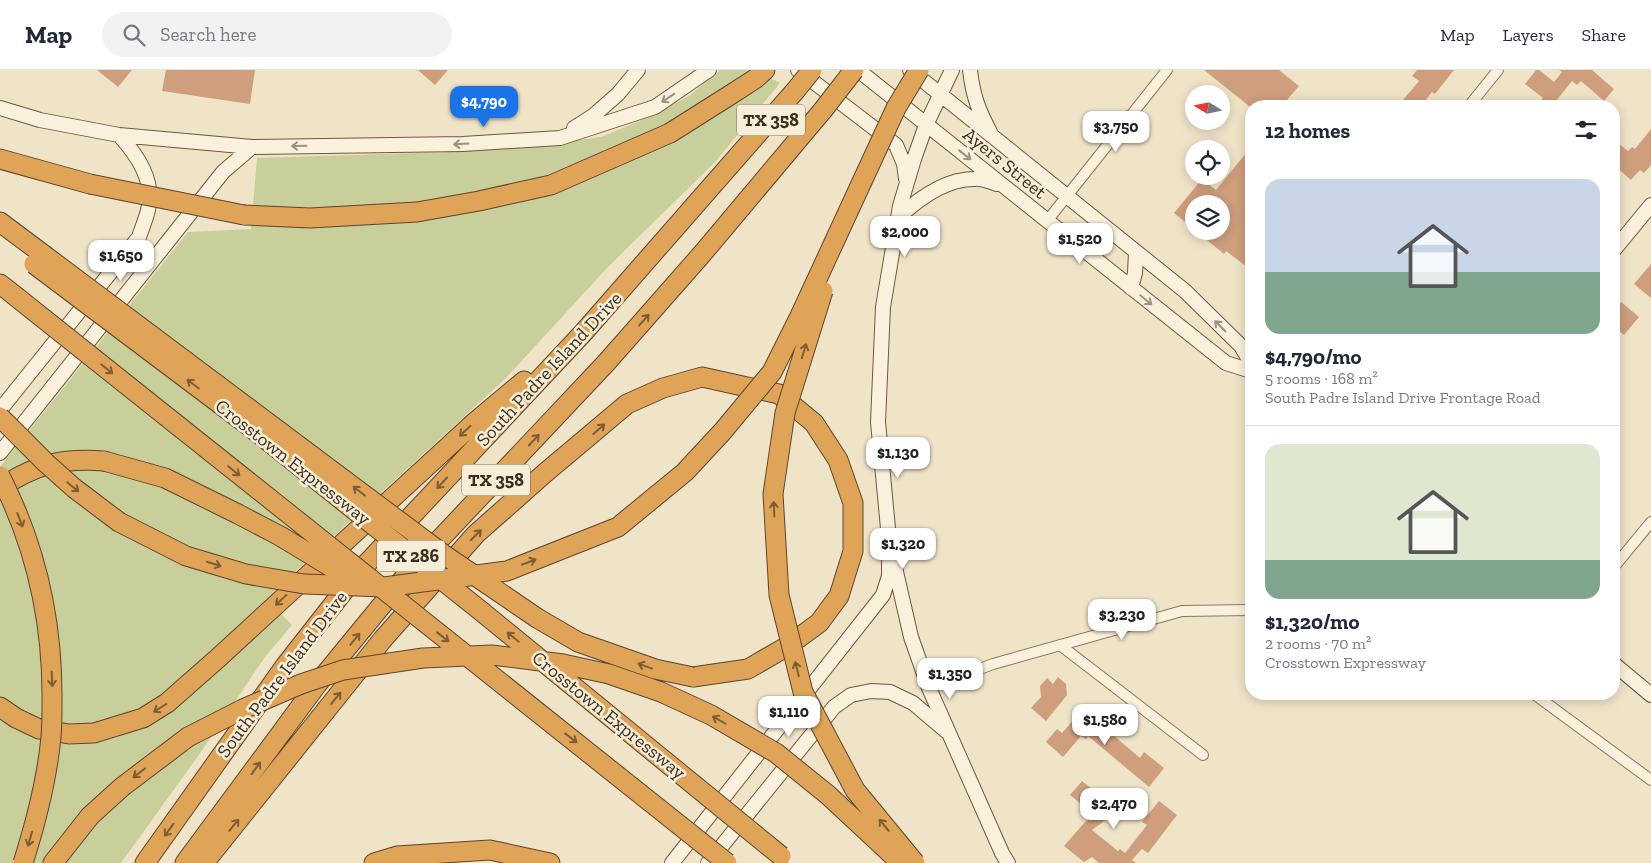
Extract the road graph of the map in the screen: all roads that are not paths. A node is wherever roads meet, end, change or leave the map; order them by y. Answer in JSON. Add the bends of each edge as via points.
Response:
{"nodes":[{"id":1,"x":638,"y":70,"type":"edge"},
{"id":2,"x":708,"y":70,"type":"edge"},
{"id":3,"x":765,"y":70,"type":"edge"},
{"id":4,"x":798,"y":70,"type":"edge"},
{"id":5,"x":812,"y":70,"type":"edge"},
{"id":6,"x":854,"y":70,"type":"edge"},
{"id":7,"x":858,"y":70,"type":"edge"},
{"id":8,"x":910,"y":70,"type":"edge"},
{"id":9,"x":919,"y":70,"type":"edge"},
{"id":10,"x":952,"y":70,"type":"edge"},
{"id":11,"x":970,"y":70,"type":"edge"},
{"id":12,"x":1167,"y":70,"type":"edge"},
{"id":13,"x":1498,"y":70,"type":"edge"},
{"id":14,"x":940,"y":94,"type":"junction"},
{"id":15,"x":1475,"y":100,"type":"edge"},
{"id":16,"x":0,"y":108,"type":"edge"},
{"id":17,"x":926,"y":125,"type":"junction"},
{"id":18,"x":119,"y":135,"type":"junction"},
{"id":19,"x":993,"y":137,"type":"junction"},
{"id":20,"x":560,"y":138,"type":"junction"},
{"id":21,"x":252,"y":147,"type":"junction"},
{"id":22,"x":0,"y":159,"type":"edge"},
{"id":23,"x":907,"y":184,"type":"junction"},
{"id":24,"x":1003,"y":186,"type":"junction"},
{"id":25,"x":1066,"y":196,"type":"junction"},
{"id":26,"x":856,"y":197,"type":"junction"},
{"id":27,"x":1651,"y":204,"type":"edge"},
{"id":28,"x":898,"y":218,"type":"junction"},
{"id":29,"x":1048,"y":221,"type":"junction"},
{"id":30,"x":0,"y":222,"type":"edge"},
{"id":31,"x":0,"y":237,"type":"edge"},
{"id":32,"x":1620,"y":243,"type":"edge"},
{"id":33,"x":1136,"y":252,"type":"junction"},
{"id":34,"x":39,"y":259,"type":"junction"},
{"id":35,"x":1131,"y":288,"type":"junction"},
{"id":36,"x":7,"y":290,"type":"edge"},
{"id":37,"x":583,"y":333,"type":"junction"},
{"id":38,"x":1245,"y":353,"type":"edge"},
{"id":39,"x":1245,"y":369,"type":"edge"},
{"id":40,"x":0,"y":410,"type":"edge"},
{"id":41,"x":0,"y":417,"type":"edge"},
{"id":42,"x":0,"y":453,"type":"edge"},
{"id":43,"x":0,"y":476,"type":"edge"},
{"id":44,"x":0,"y":488,"type":"edge"},
{"id":45,"x":1651,"y":522,"type":"edge"},
{"id":46,"x":889,"y":539,"type":"junction"},
{"id":47,"x":1620,"y":561,"type":"edge"},
{"id":48,"x":1245,"y":610,"type":"edge"},
{"id":49,"x":425,"y":623,"type":"junction"},
{"id":50,"x":1060,"y":645,"type":"junction"},
{"id":51,"x":1620,"y":669,"type":"edge"},
{"id":52,"x":929,"y":688,"type":"junction"},
{"id":53,"x":1651,"y":694,"type":"edge"},
{"id":54,"x":1542,"y":700,"type":"edge"},
{"id":55,"x":0,"y":707,"type":"edge"},
{"id":56,"x":950,"y":735,"type":"junction"},
{"id":57,"x":1203,"y":755,"type":"dead end"},
{"id":58,"x":1651,"y":780,"type":"edge"},
{"id":59,"x":786,"y":859,"type":"edge"},
{"id":60,"x":23,"y":863,"type":"edge"},
{"id":61,"x":52,"y":863,"type":"edge"},
{"id":62,"x":145,"y":863,"type":"edge"},
{"id":63,"x":185,"y":863,"type":"edge"},
{"id":64,"x":204,"y":863,"type":"edge"},
{"id":65,"x":374,"y":863,"type":"edge"},
{"id":66,"x":550,"y":863,"type":"edge"},
{"id":67,"x":672,"y":863,"type":"edge"},
{"id":68,"x":708,"y":863,"type":"edge"},
{"id":69,"x":727,"y":863,"type":"edge"},
{"id":70,"x":901,"y":863,"type":"edge"},
{"id":71,"x":915,"y":863,"type":"edge"},
{"id":72,"x":1008,"y":863,"type":"edge"}],
"edges":[{"from":1,"to":20,"type":"main road","via":[[618,94]]},
{"from":2,"to":20,"type":"main road","one_way":true,"via":[[655,107]]},
{"from":3,"to":22,"type":"highway","bridge":true,"via":[[670,133],[551,186],[417,212],[310,218],[244,216],[90,184]]},
{"from":4,"to":23,"type":"main road","via":[[896,145],[904,164]]},
{"from":5,"to":37,"type":"highway","name":"South Padre Island Drive","number":"TX 358","bridge":true},
{"from":63,"to":6,"type":"highway","name":"South Padre Island Drive","number":"TX 358","one_way":true,"bridge":true,"via":[[318,683],[409,572],[606,362],[702,254]]},
{"from":7,"to":17,"type":"main road","name":"Ayers Street"},
{"from":8,"to":14,"type":"main road","name":"Ayers Street"},
{"from":9,"to":26,"type":"highway","bridge":true,"via":[[896,108]]},
{"from":10,"to":14,"type":"main road"},
{"from":11,"to":19,"type":"main road","via":[[979,112]]},
{"from":12,"to":25,"type":"street"},
{"from":13,"to":15,"type":"street"},
{"from":14,"to":17,"type":"main road"},
{"from":14,"to":19,"type":"main road","name":"Ayers Street"},
{"from":16,"to":18,"type":"main road","via":[[40,120]]},
{"from":17,"to":23,"type":"main road"},
{"from":17,"to":24,"type":"main road","name":"Ayers Street","one_way":true},
{"from":18,"to":21,"type":"main road"},
{"from":18,"to":40,"type":"main road","via":[[144,169],[149,186],[148,209],[139,237]]},
{"from":19,"to":25,"type":"main road","name":"Ayers Street"},
{"from":20,"to":21,"type":"main road","one_way":true,"via":[[456,144]]},
{"from":21,"to":42,"type":"main road","via":[[223,172]]},
{"from":23,"to":28,"type":"main road"},
{"from":24,"to":28,"type":"main road","via":[[976,178],[960,180],[913,204]]},
{"from":24,"to":29,"type":"main road","name":"Ayers Street"},
{"from":25,"to":29,"type":"street"},
{"from":25,"to":33,"type":"main road","name":"Ayers Street"},
{"from":41,"to":26,"type":"highway","one_way":true,"bridge":true,"via":[[74,488],[119,522],[186,556],[246,574],[304,584],[384,587],[507,571],[618,527],[685,472],[772,372]]},
{"from":71,"to":26,"type":"highway","one_way":true,"bridge":true,"via":[[855,790],[803,692],[779,595],[773,494],[784,413]]},
{"from":27,"to":32,"type":"main road"},
{"from":28,"to":46,"type":"main road","via":[[883,307],[878,390]]},
{"from":29,"to":35,"type":"main road","name":"Ayers Street"},
{"from":30,"to":34,"type":"highway"},
{"from":31,"to":34,"type":"highway","name":"Crosstown Expressway","number":"TX 286"},
{"from":33,"to":35,"type":"main road"},
{"from":38,"to":33,"type":"main road","name":"Ayers Street","one_way":true,"via":[[1185,291]]},
{"from":59,"to":34,"type":"highway","name":"Crosstown Expressway","number":"TX 286","one_way":true,"bridge":true},
{"from":64,"to":34,"type":"highway","one_way":true,"bridge":true,"via":[[383,638],[476,534],[627,404],[663,388],[702,377],[778,394],[814,423],[838,460],[854,503],[853,551],[839,596],[820,623],[748,669],[693,677],[655,670],[578,642],[537,618],[443,554]]},
{"from":35,"to":39,"type":"main road","name":"Ayers Street","one_way":true,"via":[[1226,363]]},
{"from":36,"to":49,"type":"highway","number":"TX 286","one_way":true,"bridge":true},
{"from":37,"to":55,"type":"highway","one_way":true,"via":[[475,422],[167,703],[143,718],[121,726],[70,734],[39,729]]},
{"from":37,"to":62,"type":"highway","name":"South Padre Island Drive","number":"TX 358","one_way":true,"via":[[357,574],[286,666]]},
{"from":43,"to":60,"type":"highway","one_way":true,"bridge":true,"via":[[26,537],[46,612],[50,646],[51,736],[42,794]]},
{"from":44,"to":49,"type":"highway","bridge":true,"via":[[22,473],[53,462],[79,459],[104,461],[165,478],[280,536]]},
{"from":45,"to":47,"type":"street"},
{"from":46,"to":52,"type":"main road","via":[[911,637]]},
{"from":46,"to":67,"type":"main road","via":[[889,576],[883,595]]},
{"from":48,"to":50,"type":"street","via":[[1182,612]]},
{"from":49,"to":69,"type":"highway","number":"TX 286","one_way":true,"bridge":true},
{"from":50,"to":52,"type":"street","via":[[993,664]]},
{"from":50,"to":57,"type":"street"},
{"from":51,"to":53,"type":"main road"},
{"from":52,"to":56,"type":"main road"},
{"from":54,"to":58,"type":"street"},
{"from":56,"to":68,"type":"main road","via":[[913,703],[890,692],[871,691],[851,696],[834,708]]},
{"from":56,"to":72,"type":"main road"},
{"from":70,"to":61,"type":"highway","one_way":true,"bridge":true,"via":[[828,795],[776,753],[711,716],[660,692],[609,674],[492,655],[423,658],[343,670],[243,709],[188,737],[122,786],[90,816]]},
{"from":65,"to":66,"type":"highway","via":[[397,856],[490,850]]}]}
